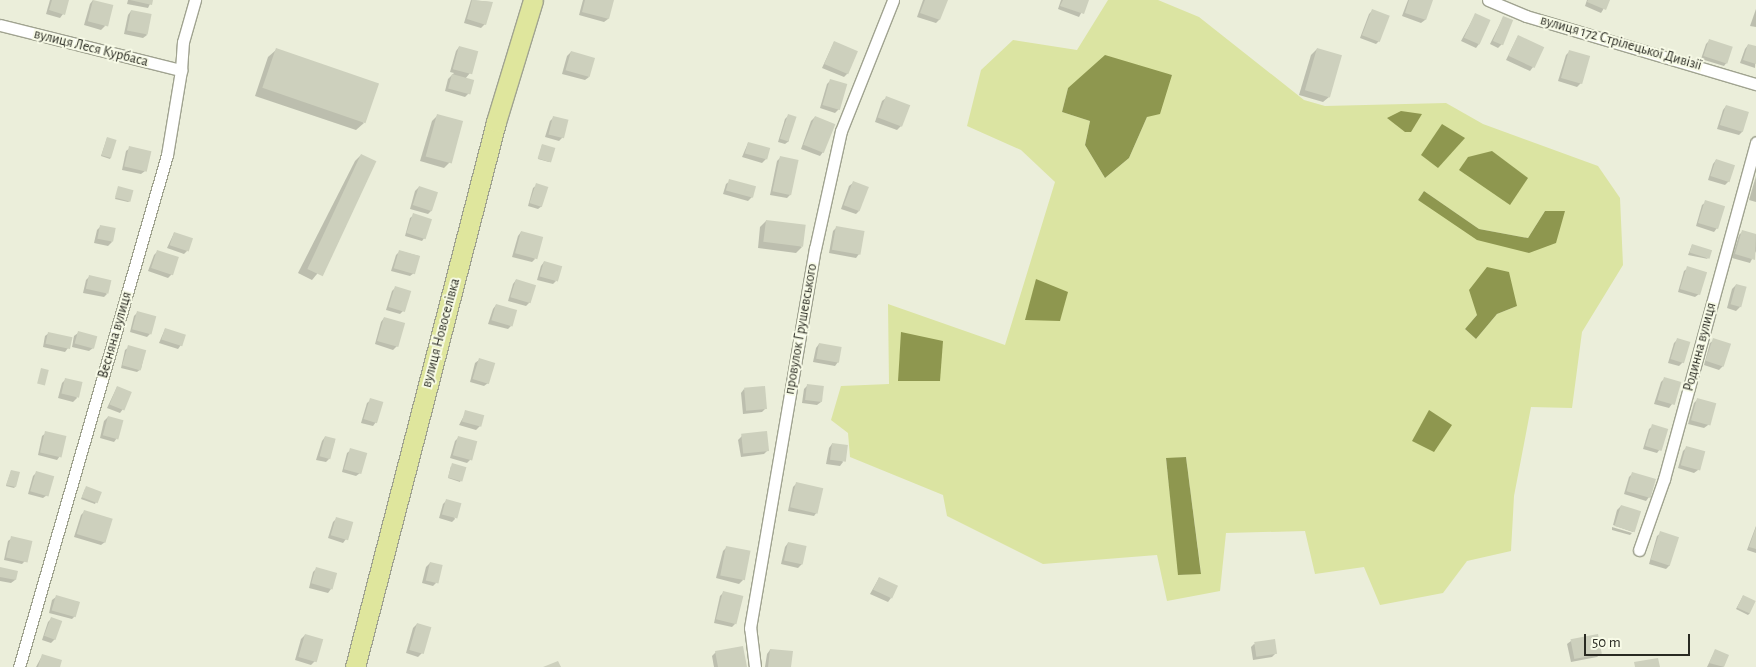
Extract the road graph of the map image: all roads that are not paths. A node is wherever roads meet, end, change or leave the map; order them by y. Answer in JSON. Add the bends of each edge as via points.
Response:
{"nodes":[{"id":1,"x":194,"y":0,"type":"edge"},
{"id":2,"x":533,"y":0,"type":"edge"},
{"id":3,"x":894,"y":0,"type":"edge"},
{"id":4,"x":1488,"y":0,"type":"edge"},
{"id":5,"x":0,"y":25,"type":"edge"},
{"id":6,"x":181,"y":70,"type":"junction"},
{"id":7,"x":1756,"y":84,"type":"edge"},
{"id":8,"x":1756,"y":142,"type":"edge"},
{"id":9,"x":1639,"y":550,"type":"dead end"},
{"id":10,"x":19,"y":667,"type":"edge"},
{"id":11,"x":354,"y":667,"type":"edge"},
{"id":12,"x":755,"y":667,"type":"edge"}],
"edges":[{"from":1,"to":6,"type":"street","name":"Весняна вулиця","via":[[183,42]]},
{"from":2,"to":11,"type":"main road","name":"вулиця Новоселівка","via":[[496,122]]},
{"from":3,"to":12,"type":"street","name":"провулок Грушевського","via":[[842,131],[815,250],[750,628]]},
{"from":4,"to":7,"type":"street","name":"вулиця 172 Стрілецької Дивізії","via":[[1526,16]]},
{"from":5,"to":6,"type":"street","name":"вулиця Леся Курбаса"},
{"from":6,"to":10,"type":"street","name":"Весняна вулиця","via":[[167,154]]},
{"from":8,"to":9,"type":"street","name":"Родинна вулиця","via":[[1664,479]]}]}
